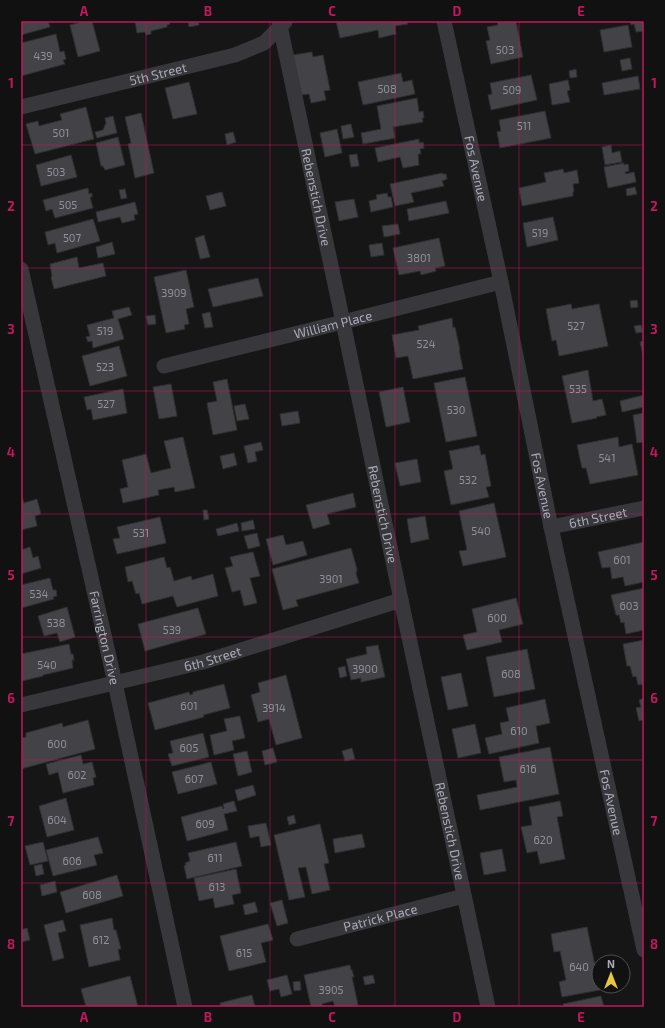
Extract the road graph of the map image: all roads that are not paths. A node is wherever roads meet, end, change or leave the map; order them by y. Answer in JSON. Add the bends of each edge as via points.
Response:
{"nodes":[{"id":1,"x":444,"y":21,"type":"edge"},
{"id":2,"x":282,"y":23,"type":"edge"},
{"id":3,"x":21,"y":107,"type":"edge"},
{"id":4,"x":21,"y":269,"type":"edge"},
{"id":5,"x":501,"y":282,"type":"junction"},
{"id":6,"x":343,"y":322,"type":"junction"},
{"id":7,"x":164,"y":366,"type":"dead end"},
{"id":8,"x":644,"y":508,"type":"edge"},
{"id":9,"x":551,"y":526,"type":"junction"},
{"id":10,"x":401,"y":600,"type":"junction"},
{"id":11,"x":115,"y":683,"type":"junction"},
{"id":12,"x":21,"y":706,"type":"edge"},
{"id":13,"x":464,"y":896,"type":"junction"},
{"id":14,"x":297,"y":938,"type":"dead end"},
{"id":15,"x":644,"y":950,"type":"edge"},
{"id":16,"x":185,"y":1007,"type":"edge"},
{"id":17,"x":488,"y":1007,"type":"edge"}],
"edges":[{"from":1,"to":5,"type":"street","name":"Fos Avenue"},
{"from":2,"to":3,"type":"street","name":"5th Street","via":[[264,43],[235,55]]},
{"from":2,"to":6,"type":"street","name":"Rebenstich Drive"},
{"from":4,"to":11,"type":"street","name":"Farrington Drive"},
{"from":5,"to":6,"type":"street","name":"William Place"},
{"from":5,"to":9,"type":"street","name":"Fos Avenue"},
{"from":6,"to":7,"type":"street","name":"William Place"},
{"from":6,"to":10,"type":"street","name":"Rebenstich Drive"},
{"from":8,"to":9,"type":"street","name":"6th Street"},
{"from":9,"to":15,"type":"street","name":"Fos Avenue"},
{"from":10,"to":11,"type":"street","name":"6th Street","via":[[203,662]]},
{"from":10,"to":13,"type":"street","name":"Rebenstich Drive"},
{"from":11,"to":12,"type":"street","name":"6th Street"},
{"from":11,"to":16,"type":"street","name":"Farrington Drive"},
{"from":13,"to":14,"type":"street","name":"Patrick Place"},
{"from":13,"to":17,"type":"street","name":"Rebenstich Drive"}]}
